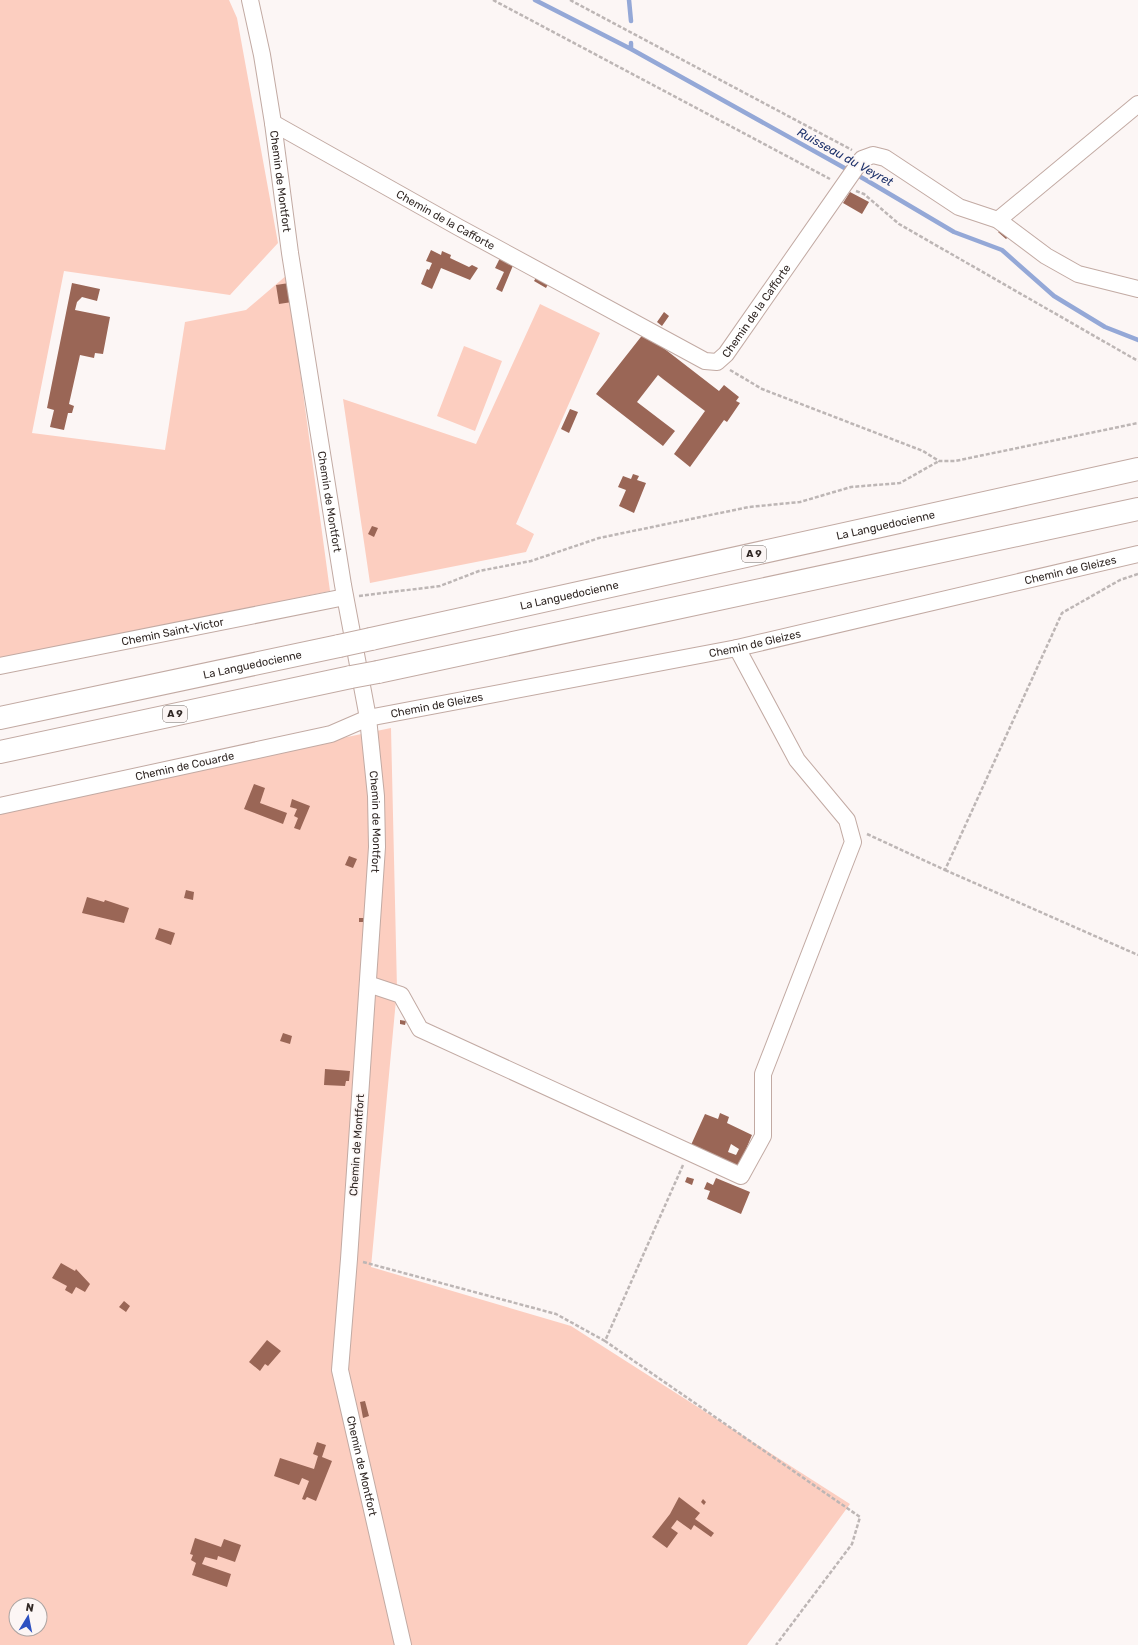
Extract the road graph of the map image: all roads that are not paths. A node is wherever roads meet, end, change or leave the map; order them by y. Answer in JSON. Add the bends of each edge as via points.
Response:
{"nodes":[{"id":1,"x":250,"y":0,"type":"edge"},
{"id":2,"x":1138,"y":104,"type":"edge"},
{"id":3,"x":273,"y":123,"type":"junction"},
{"id":4,"x":998,"y":220,"type":"junction"},
{"id":5,"x":1138,"y":289,"type":"edge"},
{"id":6,"x":1138,"y":469,"type":"edge"},
{"id":7,"x":1138,"y":509,"type":"edge"},
{"id":8,"x":1138,"y":554,"type":"edge"},
{"id":9,"x":345,"y":597,"type":"junction"},
{"id":10,"x":737,"y":648,"type":"junction"},
{"id":11,"x":0,"y":666,"type":"edge"},
{"id":12,"x":0,"y":718,"type":"edge"},
{"id":13,"x":368,"y":718,"type":"junction"},
{"id":14,"x":0,"y":752,"type":"edge"},
{"id":15,"x":0,"y":806,"type":"edge"},
{"id":16,"x":368,"y":984,"type":"junction"},
{"id":17,"x":403,"y":1645,"type":"edge"}],
"edges":[{"from":1,"to":3,"type":"street","name":"Chemin de Montfort"},
{"from":2,"to":4,"type":"street"},
{"from":3,"to":4,"type":"street","name":"Chemin de la Cafforte","via":[[705,361],[717,362],[732,345],[864,158],[873,155],[884,158],[959,206]]},
{"from":3,"to":9,"type":"street","name":"Chemin de Montfort","via":[[290,254]]},
{"from":4,"to":5,"type":"street","via":[[1040,252],[1078,274]]},
{"from":6,"to":12,"type":"highway","name":"La Languedocienne","number":"A 9","bridge":true,"via":[[371,639]]},
{"from":7,"to":14,"type":"highway","number":"A 9","bridge":true},
{"from":8,"to":10,"type":"street","name":"Chemin de Gleizes"},
{"from":9,"to":11,"type":"street","name":"Chemin Saint-Victor"},
{"from":9,"to":13,"type":"street","name":"Chemin de Montfort"},
{"from":10,"to":13,"type":"street","name":"Chemin de Gleizes"},
{"from":10,"to":16,"type":"street","via":[[797,760],[847,820],[853,842],[763,1074],[763,1136],[741,1176],[420,1029],[401,995]]},
{"from":13,"to":15,"type":"street","name":"Chemin de Couarde","via":[[331,734]]},
{"from":13,"to":16,"type":"street","name":"Chemin de Montfort","via":[[376,796],[377,840]]},
{"from":16,"to":17,"type":"street","name":"Chemin de Montfort","via":[[340,1370]]}]}
